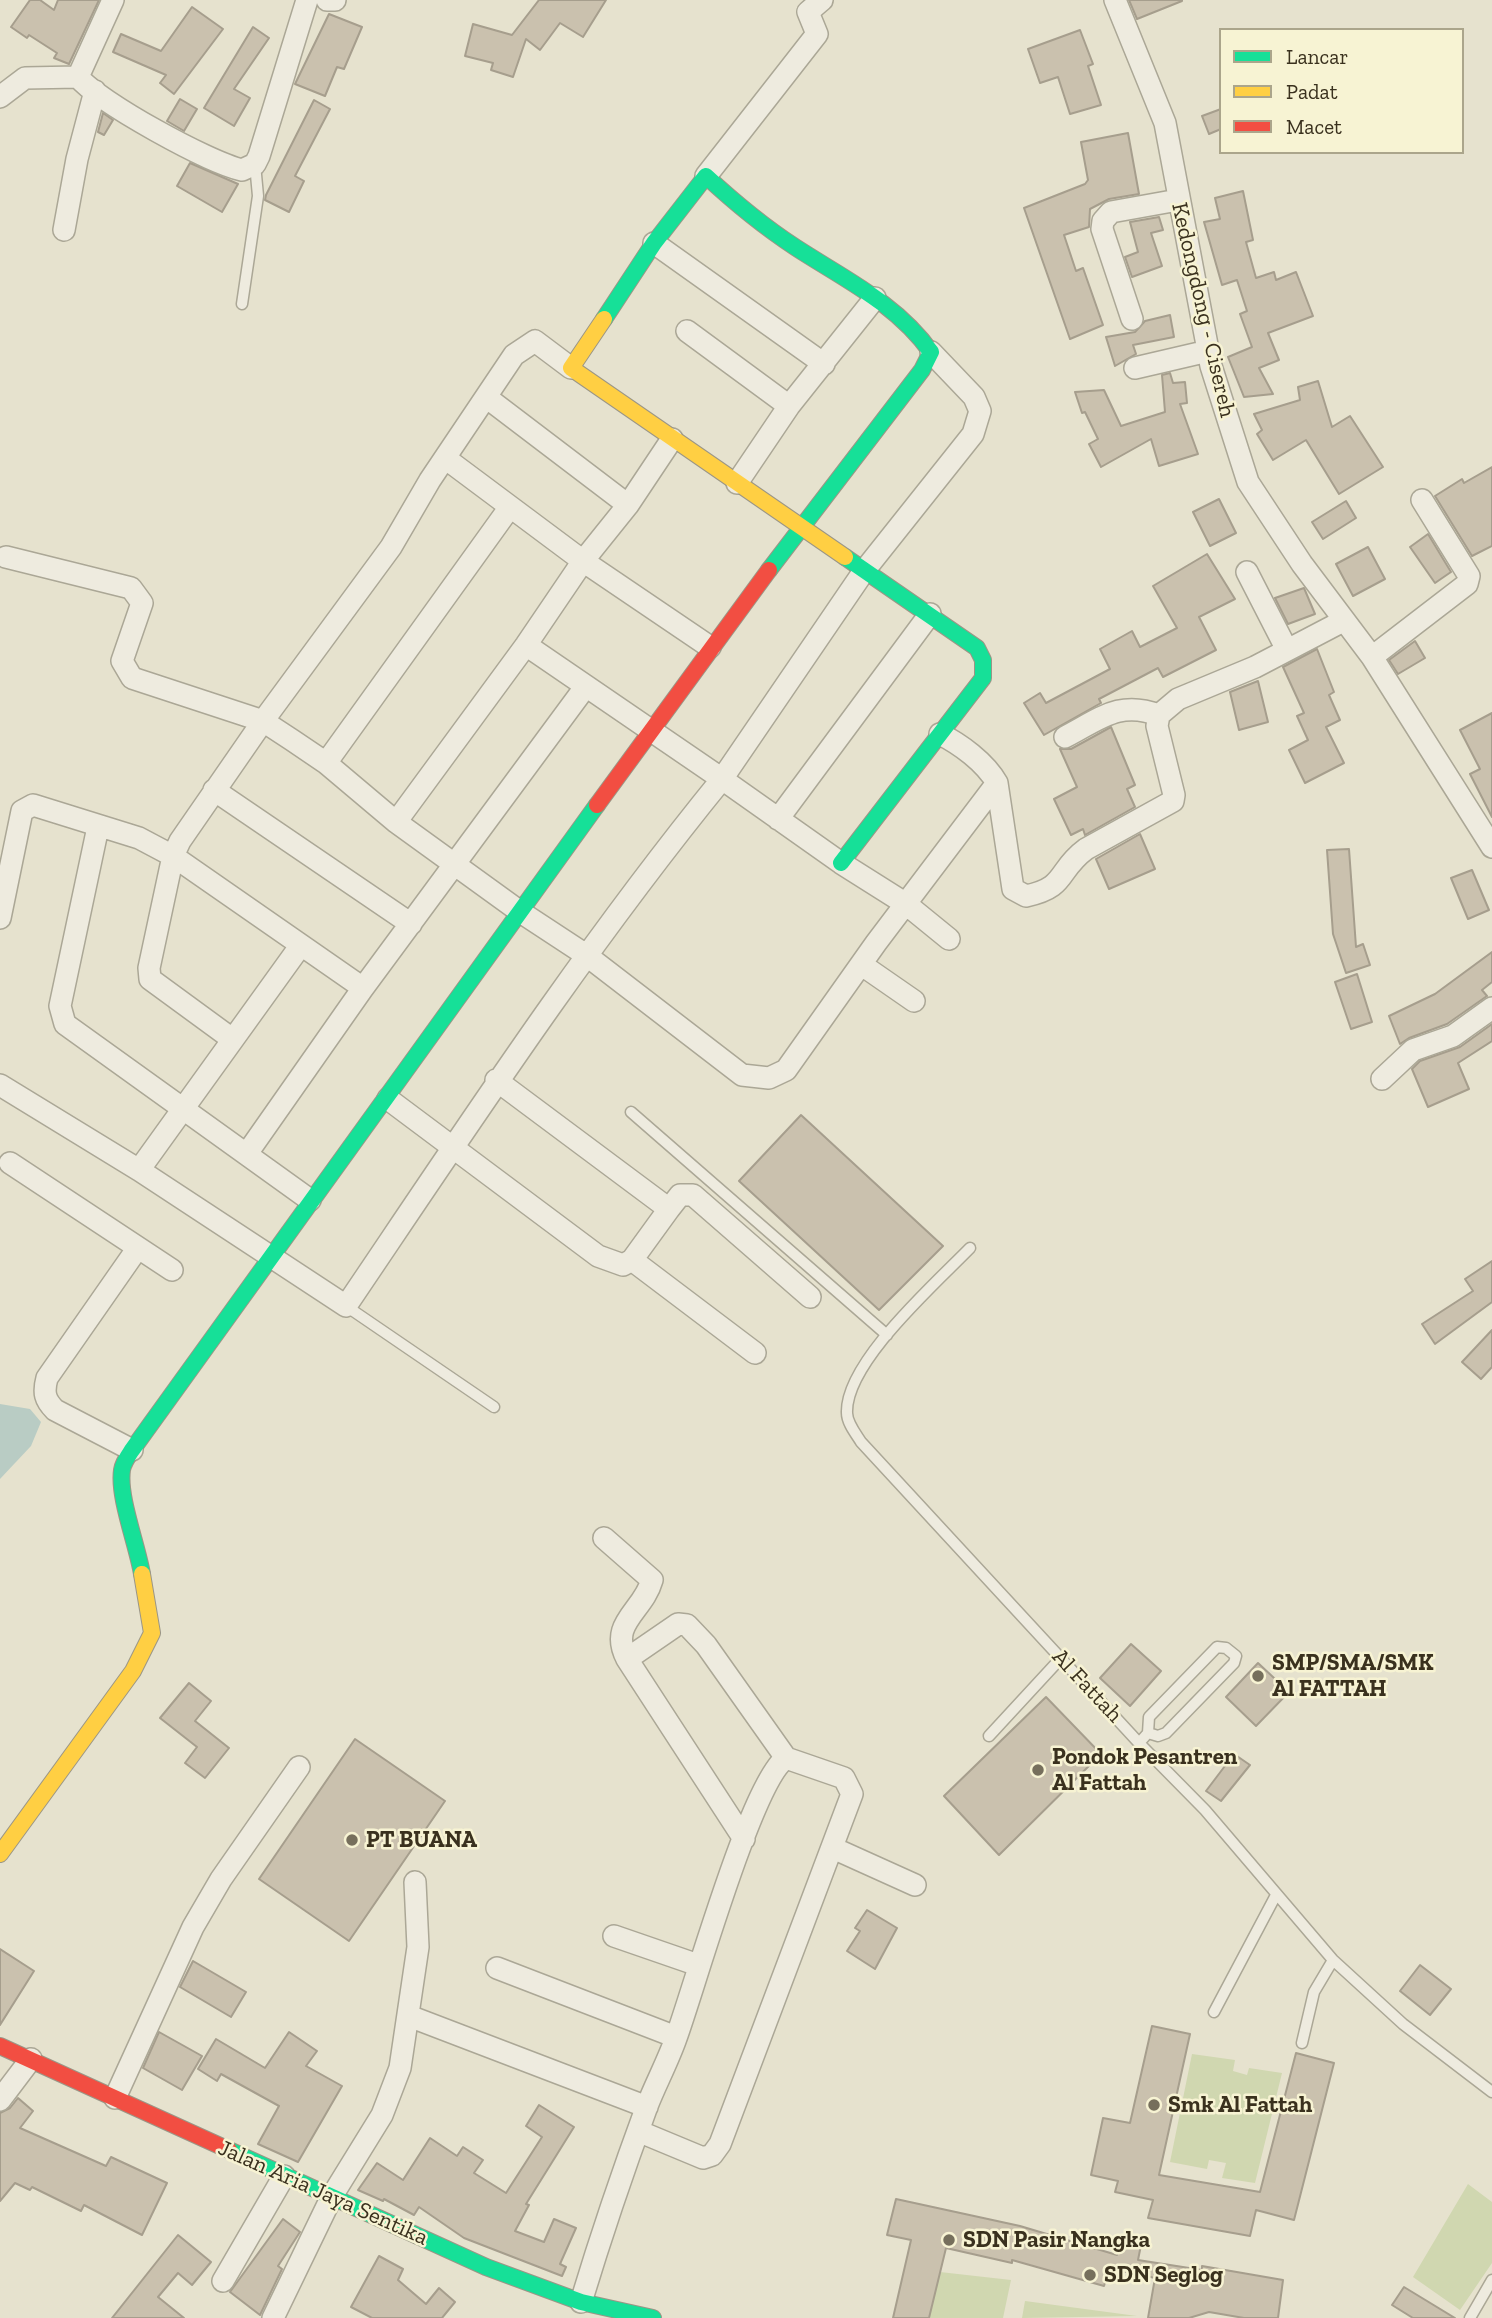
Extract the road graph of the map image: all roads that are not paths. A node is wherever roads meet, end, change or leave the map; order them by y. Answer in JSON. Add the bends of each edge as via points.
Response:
{"nodes":[{"id":1,"x":113,"y":0,"type":"edge"},
{"id":2,"x":307,"y":0,"type":"edge"},
{"id":3,"x":327,"y":0,"type":"edge"},
{"id":4,"x":335,"y":0,"type":"edge"},
{"id":5,"x":822,"y":0,"type":"edge"},
{"id":6,"x":1115,"y":0,"type":"edge"},
{"id":7,"x":78,"y":77,"type":"junction"},
{"id":8,"x":95,"y":91,"type":"junction"},
{"id":9,"x":0,"y":97,"type":"edge"},
{"id":10,"x":255,"y":164,"type":"junction"},
{"id":11,"x":706,"y":176,"type":"junction"},
{"id":12,"x":1178,"y":200,"type":"junction"},
{"id":13,"x":64,"y":230,"type":"dead end"},
{"id":14,"x":654,"y":243,"type":"junction"},
{"id":15,"x":874,"y":298,"type":"junction"},
{"id":16,"x":242,"y":304,"type":"dead end"},
{"id":17,"x":1132,"y":319,"type":"dead end"},
{"id":18,"x":687,"y":331,"type":"dead end"},
{"id":19,"x":1208,"y":351,"type":"junction"},
{"id":20,"x":931,"y":352,"type":"junction"},
{"id":21,"x":824,"y":364,"type":"junction"},
{"id":22,"x":571,"y":368,"type":"junction"},
{"id":23,"x":1135,"y":368,"type":"dead end"},
{"id":24,"x":486,"y":397,"type":"junction"},
{"id":25,"x":789,"y":406,"type":"junction"},
{"id":26,"x":672,"y":439,"type":"junction"},
{"id":27,"x":445,"y":457,"type":"junction"},
{"id":28,"x":737,"y":483,"type":"junction"},
{"id":29,"x":1422,"y":500,"type":"dead end"},
{"id":30,"x":628,"y":505,"type":"junction"},
{"id":31,"x":510,"y":507,"type":"junction"},
{"id":32,"x":801,"y":529,"type":"junction"},
{"id":33,"x":6,"y":557,"type":"dead end"},
{"id":34,"x":583,"y":561,"type":"junction"},
{"id":35,"x":864,"y":570,"type":"junction"},
{"id":36,"x":1247,"y":572,"type":"dead end"},
{"id":37,"x":930,"y":614,"type":"junction"},
{"id":38,"x":1343,"y":621,"type":"junction"},
{"id":39,"x":526,"y":645,"type":"junction"},
{"id":40,"x":710,"y":647,"type":"junction"},
{"id":41,"x":1287,"y":650,"type":"junction"},
{"id":42,"x":1372,"y":657,"type":"junction"},
{"id":43,"x":586,"y":686,"type":"junction"},
{"id":44,"x":1159,"y":715,"type":"junction"},
{"id":45,"x":262,"y":721,"type":"junction"},
{"id":46,"x":653,"y":730,"type":"junction"},
{"id":47,"x":940,"y":734,"type":"junction"},
{"id":48,"x":1065,"y":737,"type":"dead end"},
{"id":49,"x":326,"y":763,"type":"junction"},
{"id":50,"x":722,"y":779,"type":"junction"},
{"id":51,"x":997,"y":783,"type":"junction"},
{"id":52,"x":214,"y":790,"type":"junction"},
{"id":53,"x":778,"y":819,"type":"junction"},
{"id":54,"x":396,"y":822,"type":"junction"},
{"id":55,"x":98,"y":827,"type":"junction"},
{"id":56,"x":1492,"y":847,"type":"edge"},
{"id":57,"x":173,"y":856,"type":"junction"},
{"id":58,"x":841,"y":863,"type":"junction"},
{"id":59,"x":455,"y":864,"type":"junction"},
{"id":60,"x":906,"y":904,"type":"junction"},
{"id":61,"x":519,"y":911,"type":"junction"},
{"id":62,"x":0,"y":918,"type":"edge"},
{"id":63,"x":411,"y":923,"type":"junction"},
{"id":64,"x":949,"y":939,"type":"dead end"},
{"id":65,"x":301,"y":945,"type":"junction"},
{"id":66,"x":586,"y":955,"type":"junction"},
{"id":67,"x":862,"y":965,"type":"junction"},
{"id":68,"x":363,"y":988,"type":"junction"},
{"id":69,"x":914,"y":1001,"type":"dead end"},
{"id":70,"x":1492,"y":1008,"type":"edge"},
{"id":71,"x":232,"y":1039,"type":"junction"},
{"id":72,"x":1382,"y":1079,"type":"dead end"},
{"id":73,"x":496,"y":1080,"type":"junction"},
{"id":74,"x":0,"y":1085,"type":"edge"},
{"id":75,"x":388,"y":1099,"type":"junction"},
{"id":76,"x":182,"y":1106,"type":"junction"},
{"id":77,"x":631,"y":1112,"type":"dead end"},
{"id":78,"x":452,"y":1148,"type":"junction"},
{"id":79,"x":248,"y":1152,"type":"junction"},
{"id":80,"x":10,"y":1163,"type":"dead end"},
{"id":81,"x":139,"y":1170,"type":"junction"},
{"id":82,"x":310,"y":1200,"type":"junction"},
{"id":83,"x":669,"y":1209,"type":"junction"},
{"id":84,"x":970,"y":1248,"type":"dead end"},
{"id":85,"x":137,"y":1249,"type":"junction"},
{"id":86,"x":270,"y":1258,"type":"junction"},
{"id":87,"x":632,"y":1260,"type":"junction"},
{"id":88,"x":172,"y":1270,"type":"dead end"},
{"id":89,"x":810,"y":1297,"type":"dead end"},
{"id":90,"x":346,"y":1306,"type":"junction"},
{"id":91,"x":887,"y":1335,"type":"junction"},
{"id":92,"x":755,"y":1353,"type":"dead end"},
{"id":93,"x":494,"y":1408,"type":"dead end"},
{"id":94,"x":132,"y":1450,"type":"junction"},
{"id":95,"x":604,"y":1538,"type":"dead end"},
{"id":96,"x":1061,"y":1658,"type":"junction"},
{"id":97,"x":627,"y":1659,"type":"junction"},
{"id":98,"x":1148,"y":1733,"type":"junction"},
{"id":99,"x":989,"y":1737,"type":"dead end"},
{"id":100,"x":1139,"y":1743,"type":"junction"},
{"id":101,"x":786,"y":1758,"type":"junction"},
{"id":102,"x":299,"y":1767,"type":"dead end"},
{"id":103,"x":744,"y":1839,"type":"junction"},
{"id":104,"x":833,"y":1848,"type":"junction"},
{"id":105,"x":0,"y":1854,"type":"edge"},
{"id":106,"x":415,"y":1882,"type":"dead end"},
{"id":107,"x":915,"y":1885,"type":"dead end"},
{"id":108,"x":1276,"y":1895,"type":"junction"},
{"id":109,"x":614,"y":1936,"type":"dead end"},
{"id":110,"x":1333,"y":1960,"type":"junction"},
{"id":111,"x":698,"y":1965,"type":"junction"},
{"id":112,"x":497,"y":1968,"type":"dead end"},
{"id":113,"x":1214,"y":2012,"type":"dead end"},
{"id":114,"x":409,"y":2016,"type":"junction"},
{"id":115,"x":676,"y":2037,"type":"junction"},
{"id":116,"x":1302,"y":2043,"type":"dead end"},
{"id":117,"x":0,"y":2046,"type":"edge"},
{"id":118,"x":31,"y":2059,"type":"junction"},
{"id":119,"x":1492,"y":2092,"type":"edge"},
{"id":120,"x":115,"y":2098,"type":"junction"},
{"id":121,"x":0,"y":2100,"type":"edge"},
{"id":122,"x":647,"y":2108,"type":"junction"},
{"id":123,"x":638,"y":2130,"type":"junction"},
{"id":124,"x":284,"y":2176,"type":"junction"},
{"id":125,"x":332,"y":2196,"type":"junction"},
{"id":126,"x":1492,"y":2280,"type":"edge"},
{"id":127,"x":223,"y":2281,"type":"dead end"},
{"id":128,"x":581,"y":2302,"type":"junction"},
{"id":129,"x":273,"y":2318,"type":"edge"},
{"id":130,"x":653,"y":2318,"type":"edge"},
{"id":131,"x":1470,"y":2318,"type":"edge"}],
"edges":[{"from":1,"to":7,"type":"street"},
{"from":2,"to":10,"type":"street"},
{"from":3,"to":4,"type":"street"},
{"from":5,"to":11,"type":"street","via":[[808,12],[817,34]]},
{"from":6,"to":12,"type":"street","name":"Kedongdong - Cisereh","via":[[1165,123]]},
{"from":7,"to":8,"type":"street"},
{"from":7,"to":9,"type":"street","via":[[25,78]]},
{"from":8,"to":10,"type":"street","via":[[212,160],[242,170]]},
{"from":8,"to":13,"type":"street"},
{"from":10,"to":16,"type":"lane","via":[[258,196]]},
{"from":11,"to":14,"type":"street"},
{"from":11,"to":15,"type":"street","via":[[793,245]]},
{"from":12,"to":17,"type":"street","via":[[1111,212],[1103,221]]},
{"from":12,"to":19,"type":"street","name":"Kedongdong - Cisereh"},
{"from":14,"to":21,"type":"street"},
{"from":14,"to":22,"type":"street"},
{"from":15,"to":20,"type":"street","via":[[893,310]]},
{"from":15,"to":21,"type":"street"},
{"from":18,"to":25,"type":"street"},
{"from":19,"to":23,"type":"street"},
{"from":19,"to":38,"type":"street","name":"Kedongdong - Cisereh","via":[[1248,482]]},
{"from":20,"to":32,"type":"street"},
{"from":20,"to":35,"type":"street","via":[[974,397],[980,411],[978,421],[973,434]]},
{"from":21,"to":25,"type":"street"},
{"from":22,"to":24,"type":"street","via":[[534,341],[528,343],[514,355]]},
{"from":22,"to":26,"type":"street"},
{"from":24,"to":27,"type":"street"},
{"from":24,"to":30,"type":"street"},
{"from":25,"to":28,"type":"street"},
{"from":26,"to":28,"type":"street"},
{"from":26,"to":30,"type":"street"},
{"from":27,"to":31,"type":"street"},
{"from":27,"to":45,"type":"street","via":[[391,547]]},
{"from":28,"to":32,"type":"street"},
{"from":29,"to":42,"type":"street","via":[[1469,576],[1467,583]]},
{"from":30,"to":34,"type":"street"},
{"from":31,"to":34,"type":"street"},
{"from":31,"to":49,"type":"street"},
{"from":32,"to":35,"type":"street"},
{"from":32,"to":40,"type":"street"},
{"from":33,"to":45,"type":"street","via":[[131,588],[142,603],[122,661],[132,678]]},
{"from":34,"to":39,"type":"street"},
{"from":34,"to":40,"type":"street"},
{"from":35,"to":37,"type":"street"},
{"from":35,"to":50,"type":"street"},
{"from":36,"to":41,"type":"street"},
{"from":37,"to":47,"type":"street","via":[[977,648],[983,660],[984,678]]},
{"from":37,"to":53,"type":"street"},
{"from":38,"to":41,"type":"street"},
{"from":38,"to":42,"type":"street","name":"Kedongdong - Cisereh"},
{"from":39,"to":43,"type":"street"},
{"from":39,"to":54,"type":"street"},
{"from":40,"to":46,"type":"street"},
{"from":41,"to":44,"type":"street","via":[[1178,699]]},
{"from":42,"to":56,"type":"street","name":"Kedongdong - Cisereh"},
{"from":43,"to":46,"type":"street"},
{"from":43,"to":59,"type":"street"},
{"from":44,"to":48,"type":"street","via":[[1134,707],[1119,709]]},
{"from":44,"to":51,"type":"street","via":[[1157,726],[1173,802],[1075,857],[1055,887],[1047,891],[1026,896],[1013,889]]},
{"from":45,"to":49,"type":"street"},
{"from":45,"to":52,"type":"street"},
{"from":46,"to":50,"type":"street"},
{"from":46,"to":61,"type":"street"},
{"from":47,"to":51,"type":"street","via":[[964,749]]},
{"from":47,"to":58,"type":"street"},
{"from":49,"to":54,"type":"street"},
{"from":50,"to":53,"type":"street"},
{"from":50,"to":66,"type":"street"},
{"from":51,"to":60,"type":"street"},
{"from":52,"to":57,"type":"street"},
{"from":52,"to":63,"type":"street"},
{"from":53,"to":58,"type":"street"},
{"from":54,"to":59,"type":"street"},
{"from":55,"to":57,"type":"street","via":[[139,838]]},
{"from":55,"to":62,"type":"street","via":[[48,809],[25,807]]},
{"from":55,"to":76,"type":"street","via":[[61,1015],[81,1037]]},
{"from":57,"to":65,"type":"street"},
{"from":57,"to":71,"type":"street","via":[[150,979]]},
{"from":58,"to":60,"type":"street"},
{"from":59,"to":61,"type":"street"},
{"from":59,"to":63,"type":"street"},
{"from":60,"to":64,"type":"street"},
{"from":60,"to":67,"type":"street"},
{"from":61,"to":66,"type":"street"},
{"from":61,"to":75,"type":"street"},
{"from":63,"to":68,"type":"street"},
{"from":65,"to":68,"type":"street"},
{"from":65,"to":71,"type":"street"},
{"from":66,"to":67,"type":"street","via":[[742,1076],[769,1078],[786,1070]]},
{"from":66,"to":73,"type":"street"},
{"from":67,"to":69,"type":"street"},
{"from":68,"to":79,"type":"street"},
{"from":70,"to":72,"type":"street","via":[[1453,1035],[1413,1050]]},
{"from":71,"to":76,"type":"street"},
{"from":73,"to":78,"type":"street"},
{"from":73,"to":83,"type":"street"},
{"from":74,"to":81,"type":"street"},
{"from":75,"to":78,"type":"street"},
{"from":75,"to":82,"type":"street"},
{"from":76,"to":79,"type":"street"},
{"from":76,"to":81,"type":"street"},
{"from":77,"to":91,"type":"lane"},
{"from":78,"to":87,"type":"street","via":[[598,1256],[623,1265]]},
{"from":78,"to":90,"type":"street"},
{"from":79,"to":82,"type":"street"},
{"from":80,"to":85,"type":"street"},
{"from":81,"to":86,"type":"street"},
{"from":82,"to":86,"type":"street"},
{"from":83,"to":87,"type":"street"},
{"from":83,"to":89,"type":"street","via":[[680,1195],[693,1195]]},
{"from":84,"to":91,"type":"lane","name":"Al Fattah"},
{"from":85,"to":88,"type":"street"},
{"from":85,"to":94,"type":"street","via":[[47,1378],[43,1391],[55,1410]]},
{"from":86,"to":90,"type":"street"},
{"from":86,"to":94,"type":"street"},
{"from":87,"to":92,"type":"street"},
{"from":90,"to":93,"type":"lane"},
{"from":91,"to":96,"type":"lane","name":"Al Fattah","via":[[848,1393],[846,1417],[861,1442]]},
{"from":94,"to":105,"type":"street","via":[[122,1467],[122,1493],[137,1541],[152,1633],[133,1671]]},
{"from":95,"to":97,"type":"street","via":[[652,1578],[649,1591],[622,1629]]},
{"from":96,"to":99,"type":"lane"},
{"from":96,"to":100,"type":"lane","name":"Al Fattah"},
{"from":97,"to":101,"type":"street","via":[[678,1624],[687,1625]]},
{"from":97,"to":103,"type":"street"},
{"from":98,"to":98,"type":"lane","via":[[1149,1717],[1216,1648],[1223,1646],[1236,1656],[1166,1733]]},
{"from":98,"to":100,"type":"lane"},
{"from":100,"to":108,"type":"lane","name":"Al Fattah","via":[[1205,1810]]},
{"from":101,"to":103,"type":"street","via":[[772,1775]]},
{"from":101,"to":104,"type":"street","via":[[844,1778],[849,1785],[852,1794]]},
{"from":102,"to":120,"type":"street","via":[[193,1927]]},
{"from":103,"to":111,"type":"street"},
{"from":104,"to":107,"type":"street"},
{"from":104,"to":123,"type":"street","via":[[720,2144],[703,2158]]},
{"from":106,"to":114,"type":"street","via":[[418,1947]]},
{"from":108,"to":110,"type":"lane","name":"Al Fattah"},
{"from":108,"to":113,"type":"lane"},
{"from":109,"to":111,"type":"street"},
{"from":110,"to":116,"type":"lane","via":[[1314,1992]]},
{"from":110,"to":119,"type":"lane","name":"Al Fattah","via":[[1403,2024]]},
{"from":111,"to":115,"type":"street"},
{"from":112,"to":115,"type":"street"},
{"from":114,"to":122,"type":"street"},
{"from":114,"to":125,"type":"street","via":[[400,2068],[382,2115]]},
{"from":115,"to":122,"type":"street"},
{"from":117,"to":118,"type":"street","name":"Jalan Aria Jaya Sentika"},
{"from":118,"to":120,"type":"street","name":"Jalan Aria Jaya Sentika"},
{"from":118,"to":121,"type":"street"},
{"from":120,"to":124,"type":"street","name":"Jalan Aria Jaya Sentika"},
{"from":122,"to":123,"type":"street"},
{"from":123,"to":128,"type":"street"},
{"from":124,"to":125,"type":"street","name":"Jalan Aria Jaya Sentika"},
{"from":124,"to":127,"type":"street"},
{"from":125,"to":128,"type":"street","name":"Jalan Aria Jaya Sentika","via":[[486,2267]]},
{"from":125,"to":129,"type":"street"},
{"from":126,"to":131,"type":"lane"},
{"from":128,"to":130,"type":"street","name":"Jalan Aria Jaya Sentika"}]}
